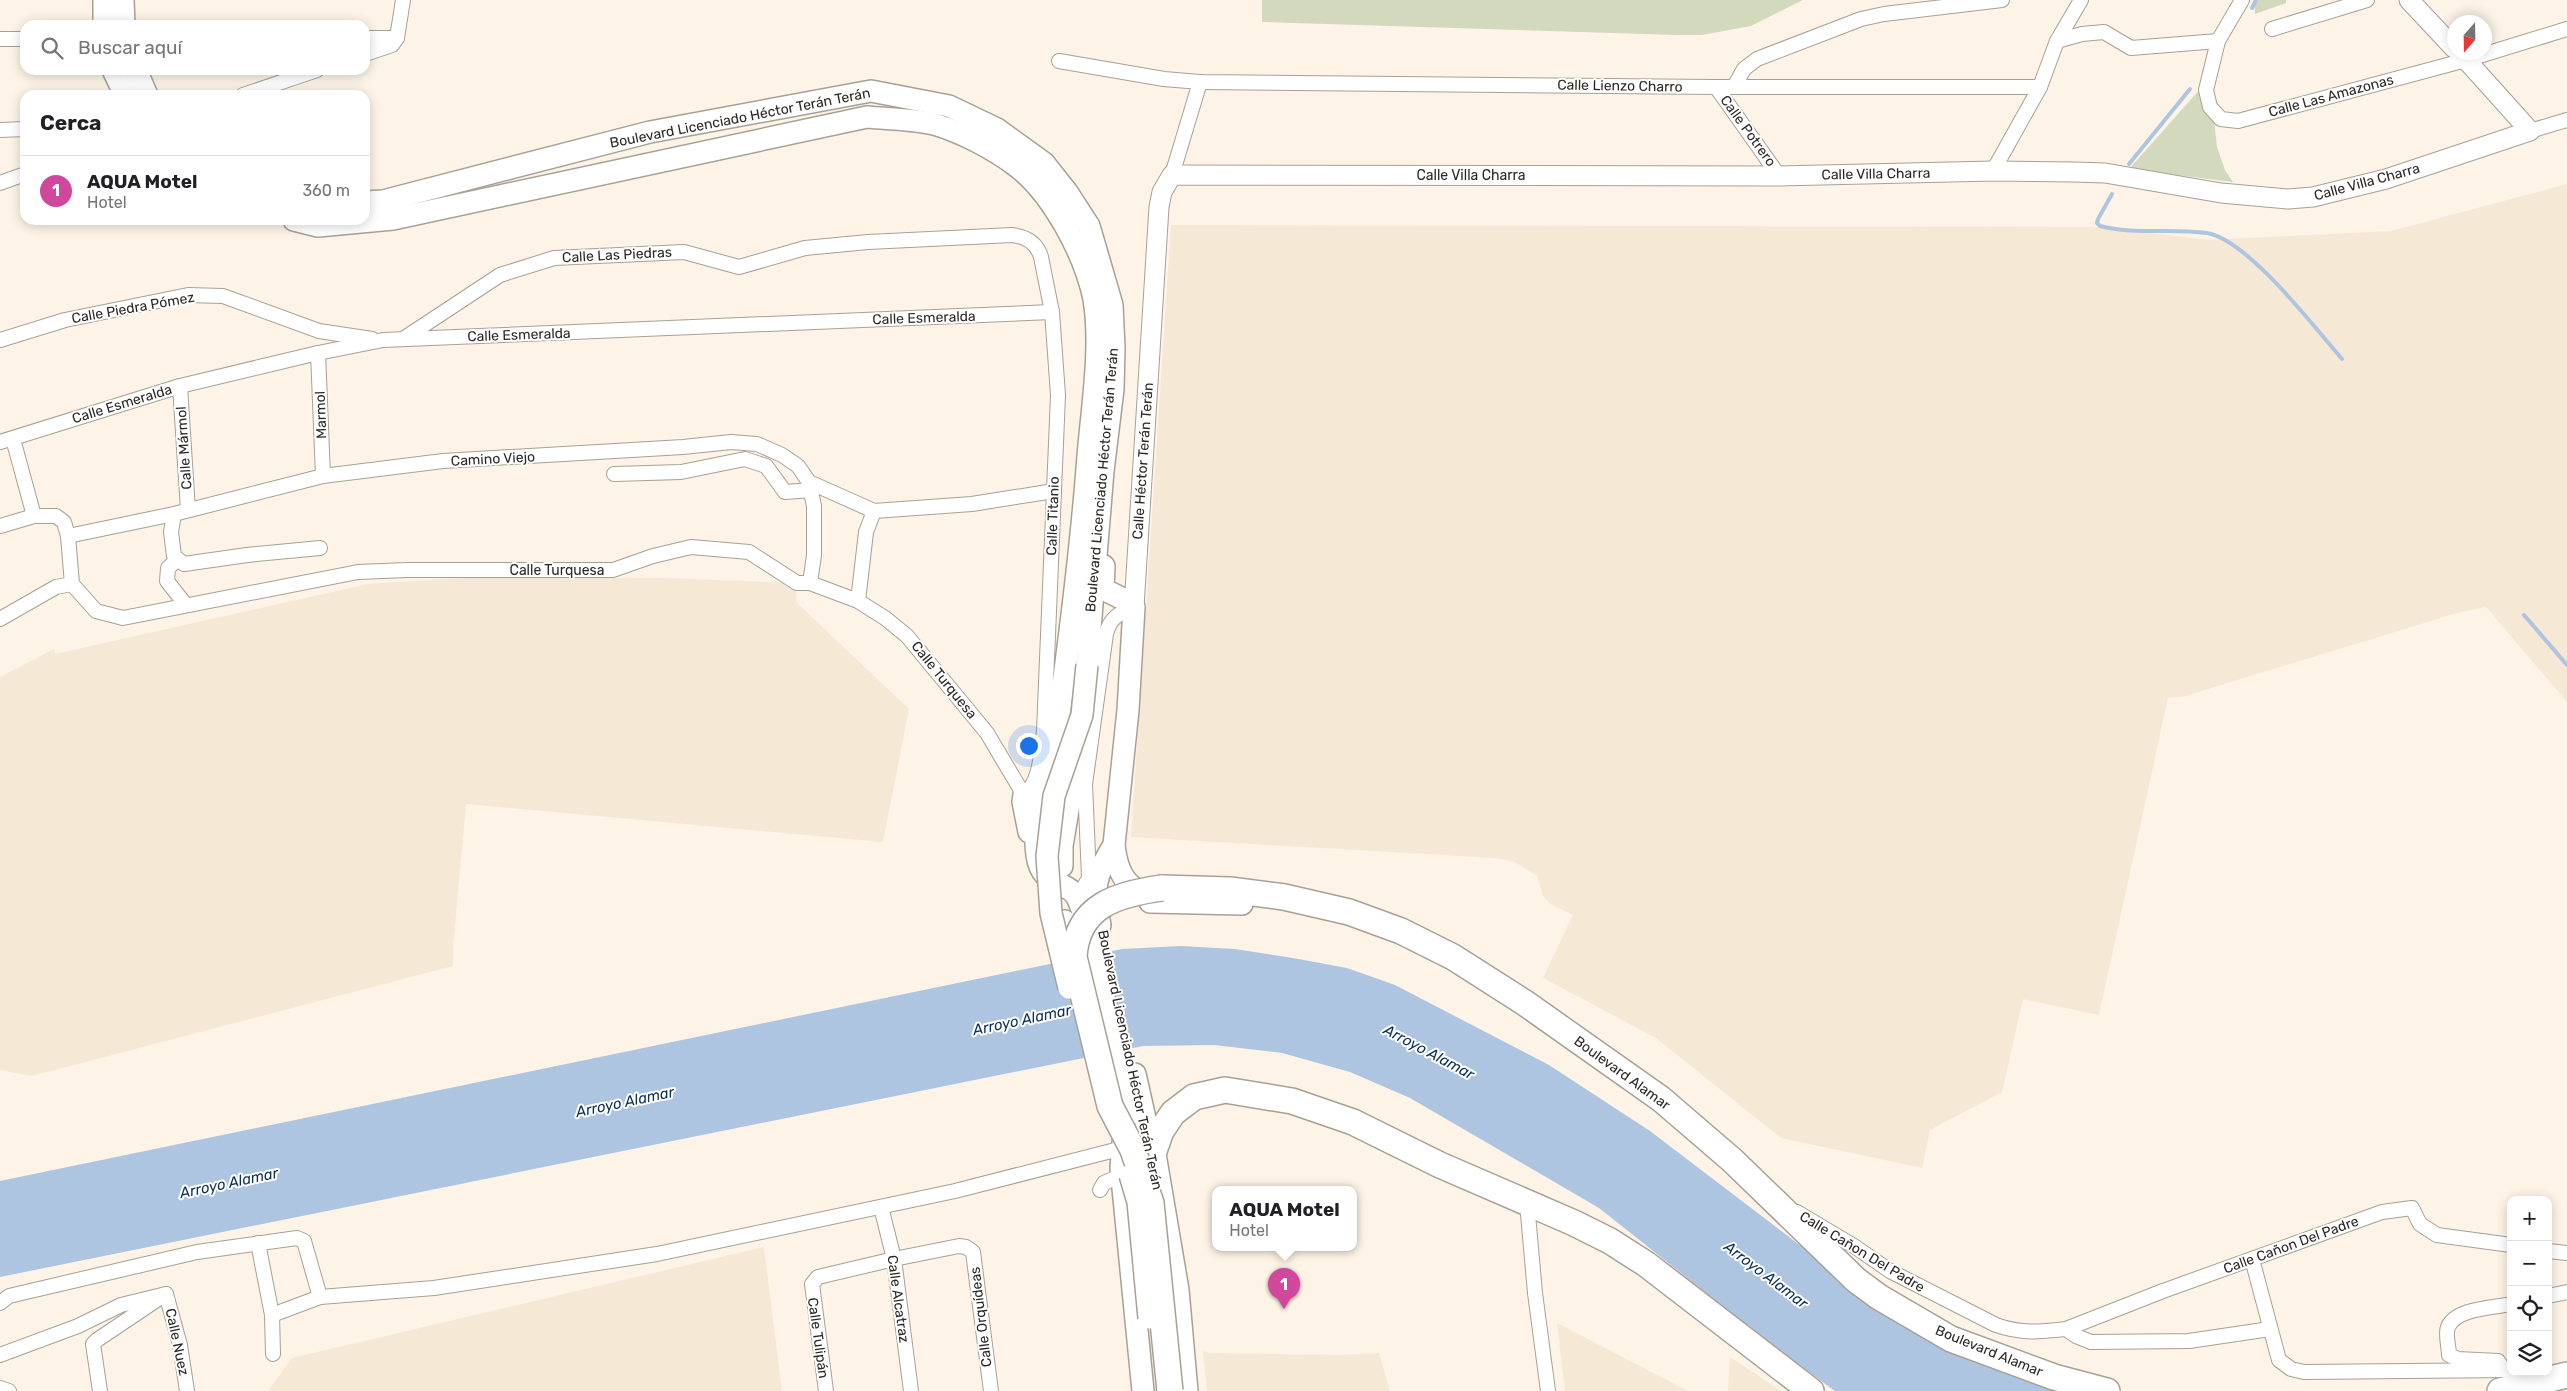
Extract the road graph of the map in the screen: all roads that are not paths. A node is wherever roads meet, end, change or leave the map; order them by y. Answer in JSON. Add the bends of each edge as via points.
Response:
{"nodes":[{"id":1,"x":104,"y":0,"type":"edge"},
{"id":2,"x":123,"y":0,"type":"edge"},
{"id":3,"x":403,"y":0,"type":"edge"},
{"id":4,"x":2002,"y":0,"type":"edge"},
{"id":5,"x":2081,"y":0,"type":"edge"},
{"id":6,"x":2242,"y":0,"type":"edge"},
{"id":7,"x":2367,"y":0,"type":"edge"},
{"id":8,"x":2409,"y":0,"type":"edge"},
{"id":9,"x":104,"y":20,"type":"edge"},
{"id":10,"x":124,"y":20,"type":"edge"},
{"id":11,"x":2567,"y":29,"type":"edge"},
{"id":12,"x":2272,"y":30,"type":"dead end"},
{"id":13,"x":370,"y":38,"type":"edge"},
{"id":14,"x":397,"y":38,"type":"junction"},
{"id":15,"x":0,"y":39,"type":"edge"},
{"id":16,"x":20,"y":39,"type":"edge"},
{"id":17,"x":2447,"y":39,"type":"edge"},
{"id":18,"x":2057,"y":41,"type":"junction"},
{"id":19,"x":2218,"y":41,"type":"junction"},
{"id":20,"x":2492,"y":46,"type":"edge"},
{"id":21,"x":370,"y":52,"type":"edge"},
{"id":22,"x":2447,"y":57,"type":"edge"},
{"id":23,"x":2466,"y":60,"type":"edge"},
{"id":24,"x":1059,"y":61,"type":"dead end"},
{"id":25,"x":115,"y":75,"type":"edge"},
{"id":26,"x":138,"y":75,"type":"edge"},
{"id":27,"x":302,"y":75,"type":"edge"},
{"id":28,"x":1200,"y":82,"type":"junction"},
{"id":29,"x":1735,"y":86,"type":"junction"},
{"id":30,"x":1716,"y":87,"type":"junction"},
{"id":31,"x":2040,"y":87,"type":"junction"},
{"id":32,"x":123,"y":90,"type":"edge"},
{"id":33,"x":145,"y":90,"type":"edge"},
{"id":34,"x":258,"y":90,"type":"edge"},
{"id":35,"x":2567,"y":120,"type":"edge"},
{"id":36,"x":20,"y":129,"type":"edge"},
{"id":37,"x":0,"y":130,"type":"edge"},
{"id":38,"x":2530,"y":131,"type":"junction"},
{"id":39,"x":1993,"y":171,"type":"junction"},
{"id":40,"x":1172,"y":174,"type":"junction"},
{"id":41,"x":20,"y":176,"type":"edge"},
{"id":42,"x":1780,"y":176,"type":"junction"},
{"id":43,"x":0,"y":183,"type":"edge"},
{"id":44,"x":370,"y":202,"type":"edge"},
{"id":45,"x":370,"y":221,"type":"edge"},
{"id":46,"x":314,"y":225,"type":"edge"},
{"id":47,"x":329,"y":225,"type":"edge"},
{"id":48,"x":1027,"y":239,"type":"joint"},
{"id":49,"x":1052,"y":312,"type":"junction"},
{"id":50,"x":403,"y":339,"type":"junction"},
{"id":51,"x":0,"y":340,"type":"edge"},
{"id":52,"x":383,"y":340,"type":"junction"},
{"id":53,"x":318,"y":353,"type":"junction"},
{"id":54,"x":180,"y":386,"type":"junction"},
{"id":55,"x":6,"y":440,"type":"edge"},
{"id":56,"x":614,"y":474,"type":"dead end"},
{"id":57,"x":323,"y":476,"type":"junction"},
{"id":58,"x":811,"y":486,"type":"junction"},
{"id":59,"x":1054,"y":491,"type":"junction"},
{"id":60,"x":1101,"y":498,"type":"junction"},
{"id":61,"x":188,"y":510,"type":"junction"},
{"id":62,"x":874,"y":511,"type":"junction"},
{"id":63,"x":174,"y":514,"type":"junction"},
{"id":64,"x":34,"y":516,"type":"junction"},
{"id":65,"x":0,"y":526,"type":"edge"},
{"id":66,"x":68,"y":536,"type":"junction"},
{"id":67,"x":320,"y":548,"type":"dead end"},
{"id":68,"x":177,"y":560,"type":"junction"},
{"id":69,"x":810,"y":583,"type":"junction"},
{"id":70,"x":72,"y":584,"type":"junction"},
{"id":71,"x":858,"y":601,"type":"junction"},
{"id":72,"x":185,"y":604,"type":"junction"},
{"id":73,"x":1134,"y":607,"type":"junction"},
{"id":74,"x":0,"y":619,"type":"edge"},
{"id":75,"x":1060,"y":702,"type":"junction"},
{"id":76,"x":1024,"y":795,"type":"junction"},
{"id":77,"x":1037,"y":818,"type":"junction"},
{"id":78,"x":1114,"y":845,"type":"junction"},
{"id":79,"x":1090,"y":888,"type":"junction"},
{"id":80,"x":1162,"y":895,"type":"junction"},
{"id":81,"x":1091,"y":939,"type":"junction"},
{"id":82,"x":1127,"y":1066,"type":"junction"},
{"id":83,"x":1153,"y":1154,"type":"junction"},
{"id":84,"x":1122,"y":1164,"type":"junction"},
{"id":85,"x":1100,"y":1190,"type":"dead end"},
{"id":86,"x":1773,"y":1198,"type":"junction"},
{"id":87,"x":1528,"y":1204,"type":"junction"},
{"id":88,"x":881,"y":1207,"type":"junction"},
{"id":89,"x":258,"y":1242,"type":"junction"},
{"id":90,"x":2507,"y":1245,"type":"edge"},
{"id":91,"x":2552,"y":1251,"type":"edge"},
{"id":92,"x":2567,"y":1253,"type":"edge"},
{"id":93,"x":894,"y":1259,"type":"junction"},
{"id":94,"x":2252,"y":1259,"type":"junction"},
{"id":95,"x":2567,"y":1292,"type":"edge"},
{"id":96,"x":166,"y":1294,"type":"junction"},
{"id":97,"x":2552,"y":1295,"type":"edge"},
{"id":98,"x":320,"y":1297,"type":"junction"},
{"id":99,"x":0,"y":1303,"type":"edge"},
{"id":100,"x":2507,"y":1305,"type":"edge"},
{"id":101,"x":272,"y":1315,"type":"junction"},
{"id":102,"x":2066,"y":1329,"type":"junction"},
{"id":103,"x":2270,"y":1329,"type":"junction"},
{"id":104,"x":273,"y":1354,"type":"dead end"},
{"id":105,"x":0,"y":1355,"type":"edge"},
{"id":106,"x":2567,"y":1375,"type":"edge"},
{"id":107,"x":2505,"y":1377,"type":"edge"},
{"id":108,"x":2534,"y":1378,"type":"edge"},
{"id":109,"x":100,"y":1391,"type":"edge"},
{"id":110,"x":188,"y":1391,"type":"edge"},
{"id":111,"x":826,"y":1391,"type":"edge"},
{"id":112,"x":911,"y":1391,"type":"edge"},
{"id":113,"x":991,"y":1391,"type":"edge"},
{"id":114,"x":1143,"y":1391,"type":"edge"},
{"id":115,"x":1157,"y":1391,"type":"edge"},
{"id":116,"x":1170,"y":1391,"type":"edge"},
{"id":117,"x":1185,"y":1391,"type":"edge"},
{"id":118,"x":1548,"y":1391,"type":"edge"},
{"id":119,"x":1811,"y":1391,"type":"edge"},
{"id":120,"x":2107,"y":1391,"type":"edge"}],
"edges":[{"from":1,"to":9,"type":"main road"},
{"from":2,"to":10,"type":"main road"},
{"from":3,"to":14,"type":"street"},
{"from":4,"to":29,"type":"street","via":[[1861,19],[1757,59],[1744,69]]},
{"from":5,"to":18,"type":"street"},
{"from":6,"to":19,"type":"street","name":"Calle Las Amazonas"},
{"from":7,"to":12,"type":"street"},
{"from":8,"to":17,"type":"street"},
{"from":11,"to":20,"type":"street","name":"Calle Las Amazonas"},
{"from":13,"to":14,"type":"street"},
{"from":14,"to":21,"type":"street","via":[[392,45]]},
{"from":15,"to":16,"type":"street"},
{"from":18,"to":19,"type":"street","via":[[2104,32],[2131,48]]},
{"from":18,"to":31,"type":"street"},
{"from":19,"to":22,"type":"street","name":"Calle Las Amazonas","via":[[2206,90],[2210,107],[2221,119],[2238,122]]},
{"from":23,"to":38,"type":"street"},
{"from":24,"to":28,"type":"street","name":"Calle Lienzo Charro"},
{"from":25,"to":32,"type":"main road"},
{"from":26,"to":33,"type":"main road"},
{"from":27,"to":34,"type":"street"},
{"from":28,"to":30,"type":"street","name":"Calle Lienzo Charro"},
{"from":28,"to":40,"type":"street","name":"Calle Héctor Terán Terán"},
{"from":29,"to":30,"type":"street","name":"Calle Lienzo Charro"},
{"from":29,"to":31,"type":"street","name":"Calle Lienzo Charro"},
{"from":30,"to":42,"type":"street","name":"Calle Potrero"},
{"from":31,"to":39,"type":"street"},
{"from":35,"to":38,"type":"street","name":"Calle Villa Charra"},
{"from":36,"to":37,"type":"street"},
{"from":38,"to":39,"type":"street","name":"Calle Villa Charra","via":[[2386,179],[2313,197],[2288,199],[2221,193],[2105,174]]},
{"from":39,"to":42,"type":"street","name":"Calle Villa Charra"},
{"from":40,"to":42,"type":"street","name":"Calle Villa Charra"},
{"from":40,"to":73,"type":"street","name":"Calle Héctor Terán Terán","via":[[1162,192],[1159,207]]},
{"from":41,"to":43,"type":"street"},
{"from":44,"to":60,"type":"main road","name":"Boulevard Licenciado Héctor Terán Terán","via":[[650,132],[871,91],[949,106],[997,129],[1044,163],[1090,226],[1112,305],[1114,348],[1113,390]]},
{"from":45,"to":75,"type":"main road","name":"Boulevard Licenciado Héctor Terán Terán","via":[[867,117],[933,124],[977,142],[1016,166],[1045,196],[1067,229],[1085,264],[1094,300],[1096,344],[1084,503]]},
{"from":46,"to":47,"type":"main road","name":"Boulevard Licenciado Héctor Terán Terán"},
{"from":48,"to":49,"type":"street","name":"Calle Titanio","via":[[1039,250]]},
{"from":48,"to":50,"type":"street","name":"Calle Las Piedras","via":[[1012,235],[805,248],[739,267],[684,252],[554,258],[500,274]]},
{"from":49,"to":50,"type":"street","name":"Calle Esmeralda"},
{"from":49,"to":59,"type":"street","name":"Calle Titanio","via":[[1058,395]]},
{"from":50,"to":52,"type":"street","name":"Calle Esmeralda"},
{"from":51,"to":52,"type":"street","name":"Calle Piedra Pómez","via":[[65,320],[188,295],[223,296],[319,331]]},
{"from":52,"to":53,"type":"street","name":"Calle Esmeralda"},
{"from":53,"to":54,"type":"street","name":"Calle Esmeralda"},
{"from":53,"to":57,"type":"street","name":"Marmol"},
{"from":54,"to":55,"type":"street","name":"Calle Esmeralda"},
{"from":54,"to":61,"type":"street","name":"Calle Mármol"},
{"from":55,"to":64,"type":"street"},
{"from":56,"to":58,"type":"street","via":[[682,472],[745,459],[766,466],[785,492]]},
{"from":57,"to":58,"type":"street","name":"Camino Viejo","via":[[443,462],[731,442],[757,444],[782,454],[798,466]]},
{"from":57,"to":61,"type":"street","name":"Camino Viejo"},
{"from":58,"to":62,"type":"street"},
{"from":58,"to":69,"type":"street","via":[[814,555]]},
{"from":59,"to":62,"type":"street","via":[[972,504]]},
{"from":59,"to":76,"type":"street","name":"Calle Titanio","via":[[1044,730],[1038,770],[1031,788]]},
{"from":60,"to":73,"type":"main road","via":[[1107,504],[1108,512],[1102,585],[1106,591]]},
{"from":60,"to":115,"type":"main road","name":"Boulevard Licenciado Héctor Terán Terán","bridge":true,"via":[[1082,715],[1054,796],[1047,856],[1049,899],[1098,1106],[1126,1163],[1138,1202]]},
{"from":61,"to":63,"type":"street","name":"Camino Viejo"},
{"from":62,"to":71,"type":"street","via":[[866,532]]},
{"from":63,"to":66,"type":"street","name":"Camino Viejo"},
{"from":63,"to":68,"type":"street","via":[[171,532]]},
{"from":64,"to":65,"type":"street"},
{"from":64,"to":66,"type":"street","via":[[56,516],[64,522]]},
{"from":66,"to":70,"type":"street"},
{"from":67,"to":68,"type":"street","via":[[184,564]]},
{"from":68,"to":72,"type":"street","via":[[168,568],[167,581]]},
{"from":69,"to":71,"type":"street","name":"Calle Turquesa"},
{"from":69,"to":72,"type":"street","name":"Calle Turquesa","via":[[797,583],[749,552],[691,547],[613,570],[358,572]]},
{"from":70,"to":72,"type":"street","name":"Calle Turquesa","via":[[96,611],[109,616],[124,618]]},
{"from":70,"to":74,"type":"street","via":[[56,587]]},
{"from":71,"to":76,"type":"street","name":"Calle Turquesa","via":[[908,636],[930,661],[987,733]]},
{"from":73,"to":78,"type":"main road","name":"Calle Héctor Terán Terán","via":[[1128,710]]},
{"from":73,"to":79,"type":"street","name":"Boulevard Licenciado Héctor Terán Terán","via":[[1114,617],[1106,634],[1085,784]]},
{"from":75,"to":77,"type":"main road","name":"Boulevard Licenciado Héctor Terán Terán","via":[[1054,751]]},
{"from":75,"to":81,"type":"main road","name":"Boulevard Licenciado Héctor Terán Terán","via":[[1077,756],[1062,846],[1062,900]]},
{"from":76,"to":77,"type":"street","name":"Calle Turquesa"},
{"from":76,"to":79,"type":"main road","via":[[1030,860],[1041,879],[1070,899]]},
{"from":77,"to":79,"type":"main road","name":"Boulevard Licenciado Héctor Terán Terán","via":[[1037,856],[1050,880],[1073,892]]},
{"from":78,"to":79,"type":"main road","name":"Calle Héctor Terán Terán"},
{"from":78,"to":80,"type":"main road","name":"Calle Héctor Terán Terán","via":[[1116,865],[1123,878],[1142,894]]},
{"from":79,"to":81,"type":"main road","name":"Boulevard Licenciado Héctor Terán Terán"},
{"from":80,"to":81,"type":"main road","via":[[1124,905]]},
{"from":80,"to":81,"type":"highway","name":"Boulevard Alamar","bridge":true,"via":[[1130,892],[1100,906],[1083,926],[1075,944]]},
{"from":80,"to":86,"type":"highway","name":"Boulevard Alamar","via":[[1230,890],[1284,897],[1349,912],[1402,931],[1453,957],[1525,1003],[1661,1099]]},
{"from":81,"to":82,"type":"main road","name":"Boulevard Licenciado Héctor Terán Terán"},
{"from":81,"to":116,"type":"highway","name":"Boulevard Licenciado Héctor Terán Terán","bridge":true,"via":[[1110,1106],[1133,1150],[1151,1203]]},
{"from":82,"to":83,"type":"main road","name":"Boulevard Licenciado Héctor Terán Terán"},
{"from":82,"to":84,"type":"main road","name":"Boulevard Licenciado Héctor Terán Terán"},
{"from":83,"to":87,"type":"highway","via":[[1161,1131],[1173,1112],[1194,1097],[1225,1090],[1252,1093],[1292,1101],[1353,1122]]},
{"from":83,"to":117,"type":"highway","name":"Boulevard Licenciado Héctor Terán Terán","via":[[1176,1290]]},
{"from":84,"to":85,"type":"street"},
{"from":84,"to":88,"type":"street","via":[[1098,1155],[955,1192]]},
{"from":84,"to":114,"type":"main road","name":"Boulevard Licenciado Héctor Terán Terán"},
{"from":86,"to":102,"type":"street","name":"Calle Cañon Del Padre","via":[[1890,1271],[1996,1325],[2027,1333]]},
{"from":86,"to":120,"type":"highway","name":"Boulevard Alamar","via":[[1856,1280],[1908,1315],[1951,1339],[2001,1359],[2054,1378]]},
{"from":87,"to":118,"type":"street","via":[[1535,1293]]},
{"from":87,"to":119,"type":"highway","via":[[1582,1227],[1646,1264]]},
{"from":88,"to":93,"type":"street","name":"Calle Alcatraz"},
{"from":88,"to":98,"type":"street","via":[[657,1254],[434,1288]]},
{"from":89,"to":98,"type":"street","via":[[297,1238],[304,1241]]},
{"from":89,"to":99,"type":"street","via":[[197,1252],[10,1296]]},
{"from":89,"to":101,"type":"street"},
{"from":90,"to":94,"type":"street","name":"Calle Cañon Del Padre","via":[[2437,1236],[2420,1224],[2412,1208],[2382,1212]]},
{"from":91,"to":92,"type":"street"},
{"from":93,"to":111,"type":"street","name":"Calle Tulipán","via":[[818,1278],[812,1284]]},
{"from":93,"to":112,"type":"street","name":"Calle Alcatraz"},
{"from":93,"to":113,"type":"street","name":"Calle Orquídeas","via":[[966,1247],[973,1252]]},
{"from":94,"to":102,"type":"street","name":"Calle Cañon Del Padre"},
{"from":94,"to":103,"type":"street"},
{"from":95,"to":97,"type":"street"},
{"from":96,"to":105,"type":"street","via":[[121,1304],[78,1326]]},
{"from":96,"to":109,"type":"street","via":[[97,1340],[92,1350]]},
{"from":96,"to":110,"type":"street","name":"Calle Nuez"},
{"from":98,"to":101,"type":"street"},
{"from":100,"to":107,"type":"street","via":[[2461,1315],[2447,1328],[2449,1355],[2458,1360],[2498,1361]]},
{"from":101,"to":104,"type":"street"},
{"from":102,"to":103,"type":"street","via":[[2091,1342],[2189,1341]]},
{"from":103,"to":107,"type":"street","via":[[2279,1360],[2291,1369],[2304,1372],[2451,1372]]},
{"from":106,"to":108,"type":"highway"},
{"from":107,"to":108,"type":"highway"}]}
